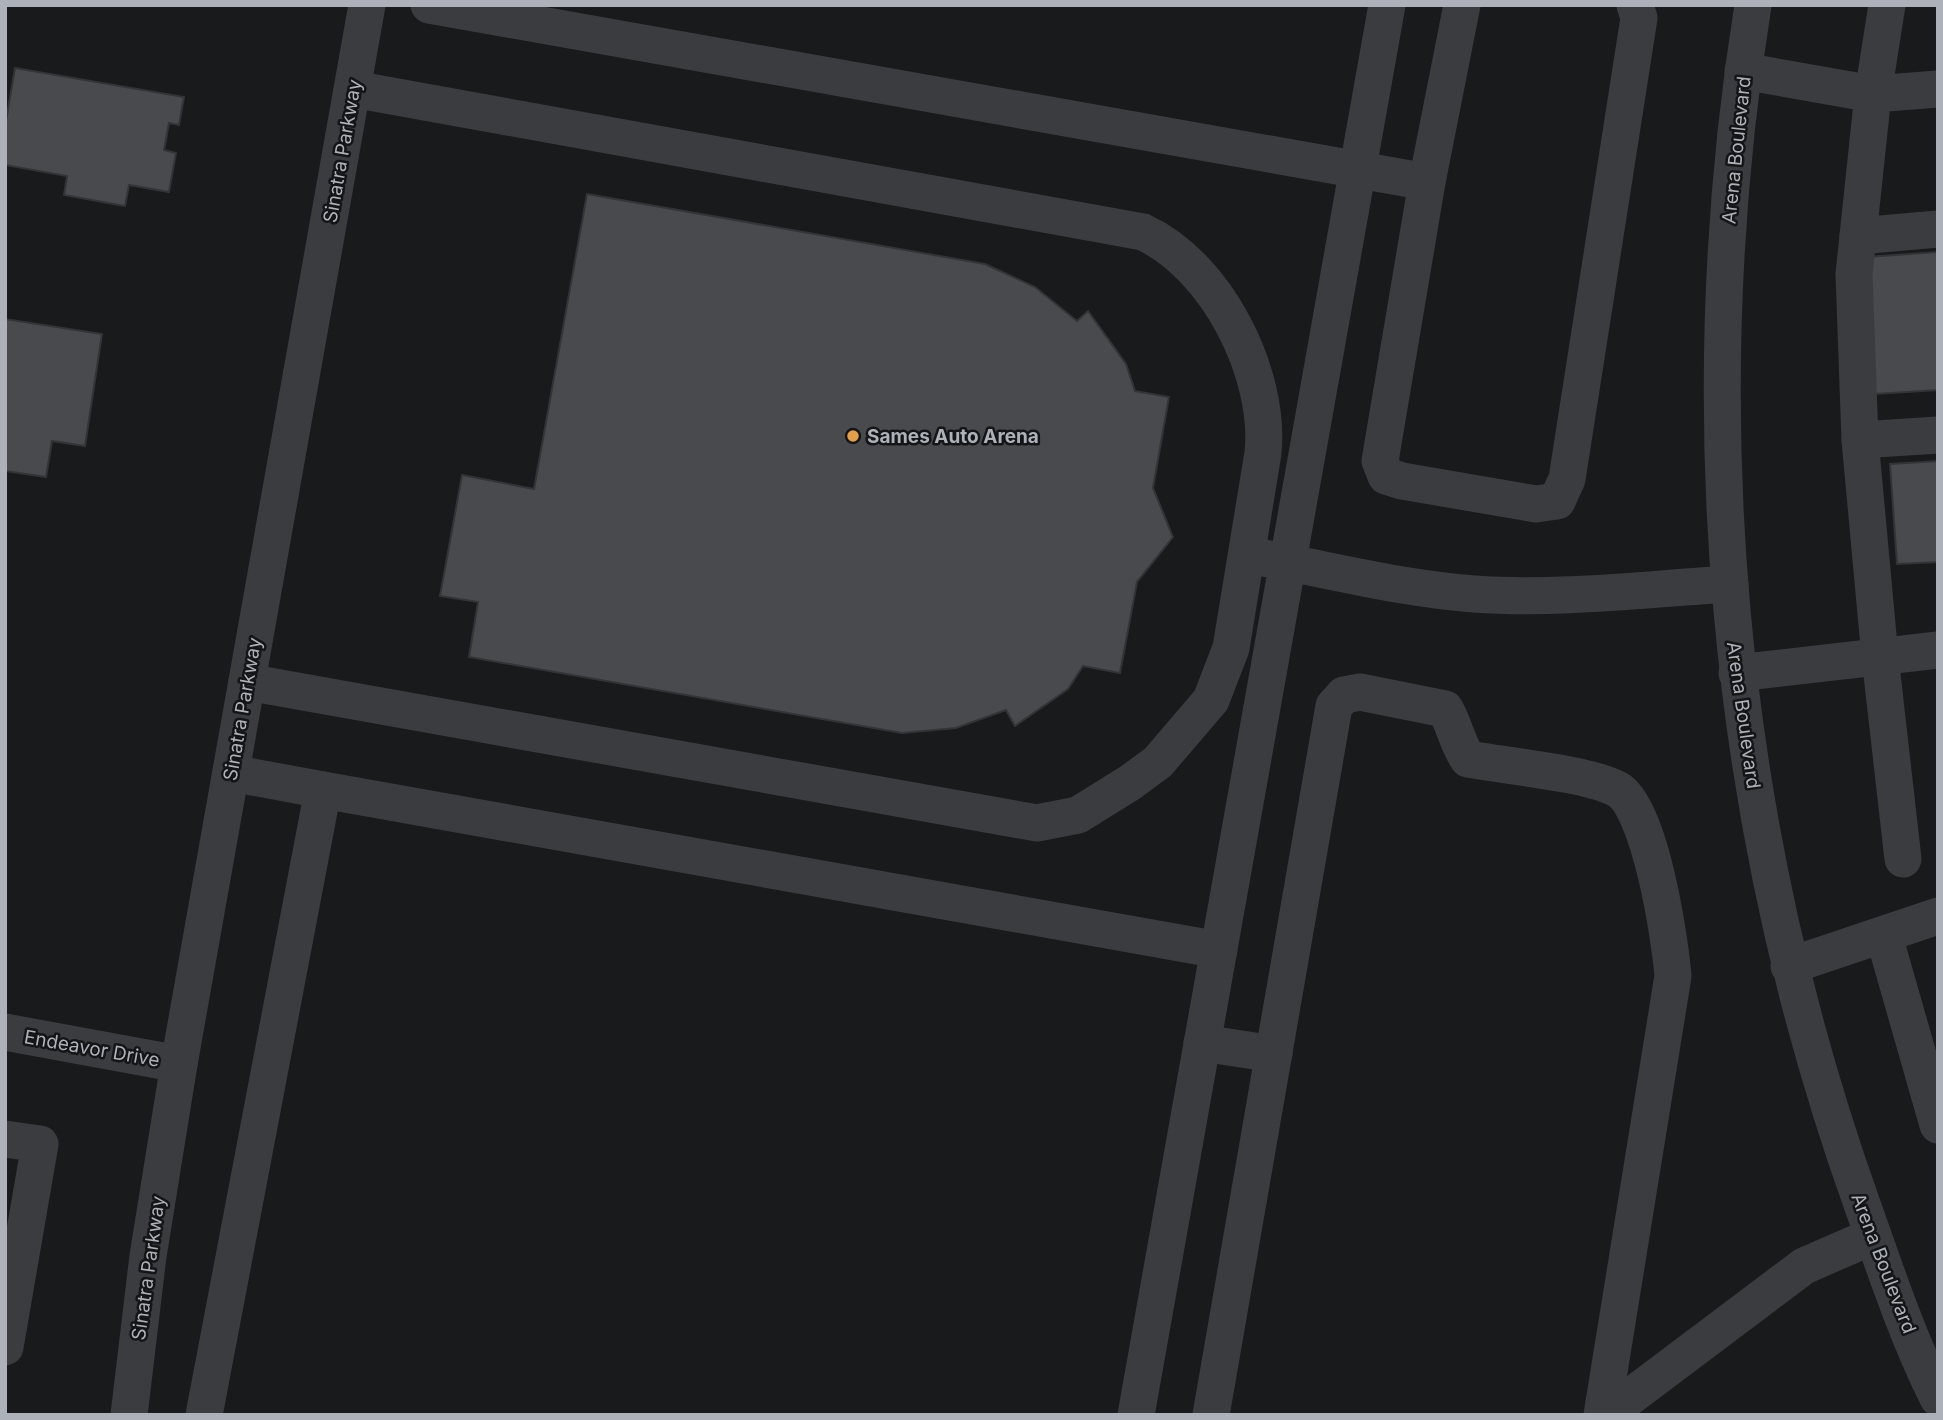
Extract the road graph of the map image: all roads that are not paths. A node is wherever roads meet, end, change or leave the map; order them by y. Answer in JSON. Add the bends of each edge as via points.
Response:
{"nodes":[{"id":1,"x":367,"y":5,"type":"edge"},
{"id":2,"x":1387,"y":5,"type":"edge"},
{"id":3,"x":1462,"y":5,"type":"edge"},
{"id":4,"x":1635,"y":5,"type":"edge"},
{"id":5,"x":1753,"y":5,"type":"edge"},
{"id":6,"x":1887,"y":5,"type":"edge"},
{"id":7,"x":450,"y":7,"type":"edge"},
{"id":8,"x":1743,"y":71,"type":"junction"},
{"id":9,"x":353,"y":89,"type":"junction"},
{"id":10,"x":1938,"y":89,"type":"edge"},
{"id":11,"x":1873,"y":94,"type":"junction"},
{"id":12,"x":1358,"y":169,"type":"junction"},
{"id":13,"x":1427,"y":182,"type":"junction"},
{"id":14,"x":1938,"y":229,"type":"edge"},
{"id":15,"x":1858,"y":236,"type":"junction"},
{"id":16,"x":1938,"y":435,"type":"edge"},
{"id":17,"x":1860,"y":440,"type":"junction"},
{"id":18,"x":1246,"y":555,"type":"junction"},
{"id":19,"x":1288,"y":562,"type":"junction"},
{"id":20,"x":1730,"y":584,"type":"junction"},
{"id":21,"x":1938,"y":650,"type":"edge"},
{"id":22,"x":1880,"y":657,"type":"junction"},
{"id":23,"x":1737,"y":673,"type":"junction"},
{"id":24,"x":247,"y":682,"type":"junction"},
{"id":25,"x":231,"y":774,"type":"junction"},
{"id":26,"x":323,"y":790,"type":"junction"},
{"id":27,"x":1903,"y":859,"type":"dead end"},
{"id":28,"x":1938,"y":916,"type":"edge"},
{"id":29,"x":1884,"y":936,"type":"junction"},
{"id":30,"x":1219,"y":950,"type":"junction"},
{"id":31,"x":1789,"y":966,"type":"junction"},
{"id":32,"x":5,"y":1032,"type":"edge"},
{"id":33,"x":1202,"y":1043,"type":"junction"},
{"id":34,"x":1274,"y":1054,"type":"junction"},
{"id":35,"x":179,"y":1064,"type":"junction"},
{"id":36,"x":1938,"y":1125,"type":"edge"},
{"id":37,"x":5,"y":1139,"type":"edge"},
{"id":38,"x":1873,"y":1236,"type":"junction"},
{"id":39,"x":5,"y":1347,"type":"edge"},
{"id":40,"x":1937,"y":1392,"type":"edge"},
{"id":41,"x":129,"y":1415,"type":"edge"},
{"id":42,"x":204,"y":1415,"type":"edge"},
{"id":43,"x":1136,"y":1415,"type":"edge"},
{"id":44,"x":1212,"y":1415,"type":"edge"},
{"id":45,"x":1604,"y":1415,"type":"edge"}],
"edges":[{"from":1,"to":9,"type":"street","name":"Sinatra Parkway"},
{"from":2,"to":12,"type":"street"},
{"from":3,"to":13,"type":"street"},
{"from":4,"to":13,"type":"street","via":[[1639,18],[1567,479],[1557,501],[1536,504],[1386,476],[1380,461]]},
{"from":5,"to":8,"type":"street","name":"Arena Boulevard"},
{"from":6,"to":11,"type":"street"},
{"from":7,"to":12,"type":"street"},
{"from":8,"to":11,"type":"street"},
{"from":8,"to":20,"type":"street","name":"Arena Boulevard","via":[[1723,308],[1723,484]]},
{"from":9,"to":18,"type":"street","via":[[1143,232],[1164,242],[1185,260],[1225,312],[1246,349],[1261,398],[1263,453]]},
{"from":9,"to":24,"type":"street","name":"Sinatra Parkway"},
{"from":10,"to":11,"type":"street"},
{"from":11,"to":15,"type":"street"},
{"from":12,"to":13,"type":"street"},
{"from":12,"to":19,"type":"street"},
{"from":14,"to":15,"type":"street"},
{"from":15,"to":17,"type":"street","via":[[1854,274]]},
{"from":16,"to":17,"type":"street"},
{"from":17,"to":22,"type":"street"},
{"from":18,"to":19,"type":"street"},
{"from":18,"to":24,"type":"street","via":[[1231,648],[1211,700],[1158,762],[1078,815],[1058,821],[997,818]]},
{"from":19,"to":20,"type":"street","via":[[1475,594]]},
{"from":19,"to":30,"type":"street"},
{"from":20,"to":23,"type":"street","name":"Arena Boulevard"},
{"from":21,"to":22,"type":"street"},
{"from":22,"to":23,"type":"street"},
{"from":22,"to":27,"type":"street"},
{"from":23,"to":31,"type":"street","name":"Arena Boulevard","via":[[1756,801]]},
{"from":24,"to":25,"type":"street","name":"Sinatra Parkway"},
{"from":25,"to":26,"type":"street"},
{"from":25,"to":35,"type":"street","name":"Sinatra Parkway"},
{"from":26,"to":30,"type":"street"},
{"from":26,"to":42,"type":"street"},
{"from":28,"to":29,"type":"street"},
{"from":29,"to":31,"type":"street"},
{"from":29,"to":36,"type":"street"},
{"from":30,"to":33,"type":"street"},
{"from":31,"to":38,"type":"street","name":"Arena Boulevard","via":[[1840,1144]]},
{"from":32,"to":35,"type":"street","name":"Endeavor Drive"},
{"from":33,"to":34,"type":"street"},
{"from":33,"to":43,"type":"street"},
{"from":34,"to":44,"type":"street"},
{"from":34,"to":45,"type":"street","via":[[1334,706],[1344,695],[1360,692],[1445,709],[1456,742],[1468,759],[1618,789],[1640,817],[1670,932],[1673,976]]},
{"from":35,"to":41,"type":"street","name":"Sinatra Parkway","via":[[148,1256]]},
{"from":37,"to":39,"type":"street","via":[[40,1144]]},
{"from":38,"to":40,"type":"street","name":"Arena Boulevard"},
{"from":38,"to":45,"type":"street","via":[[1804,1266]]}]}
